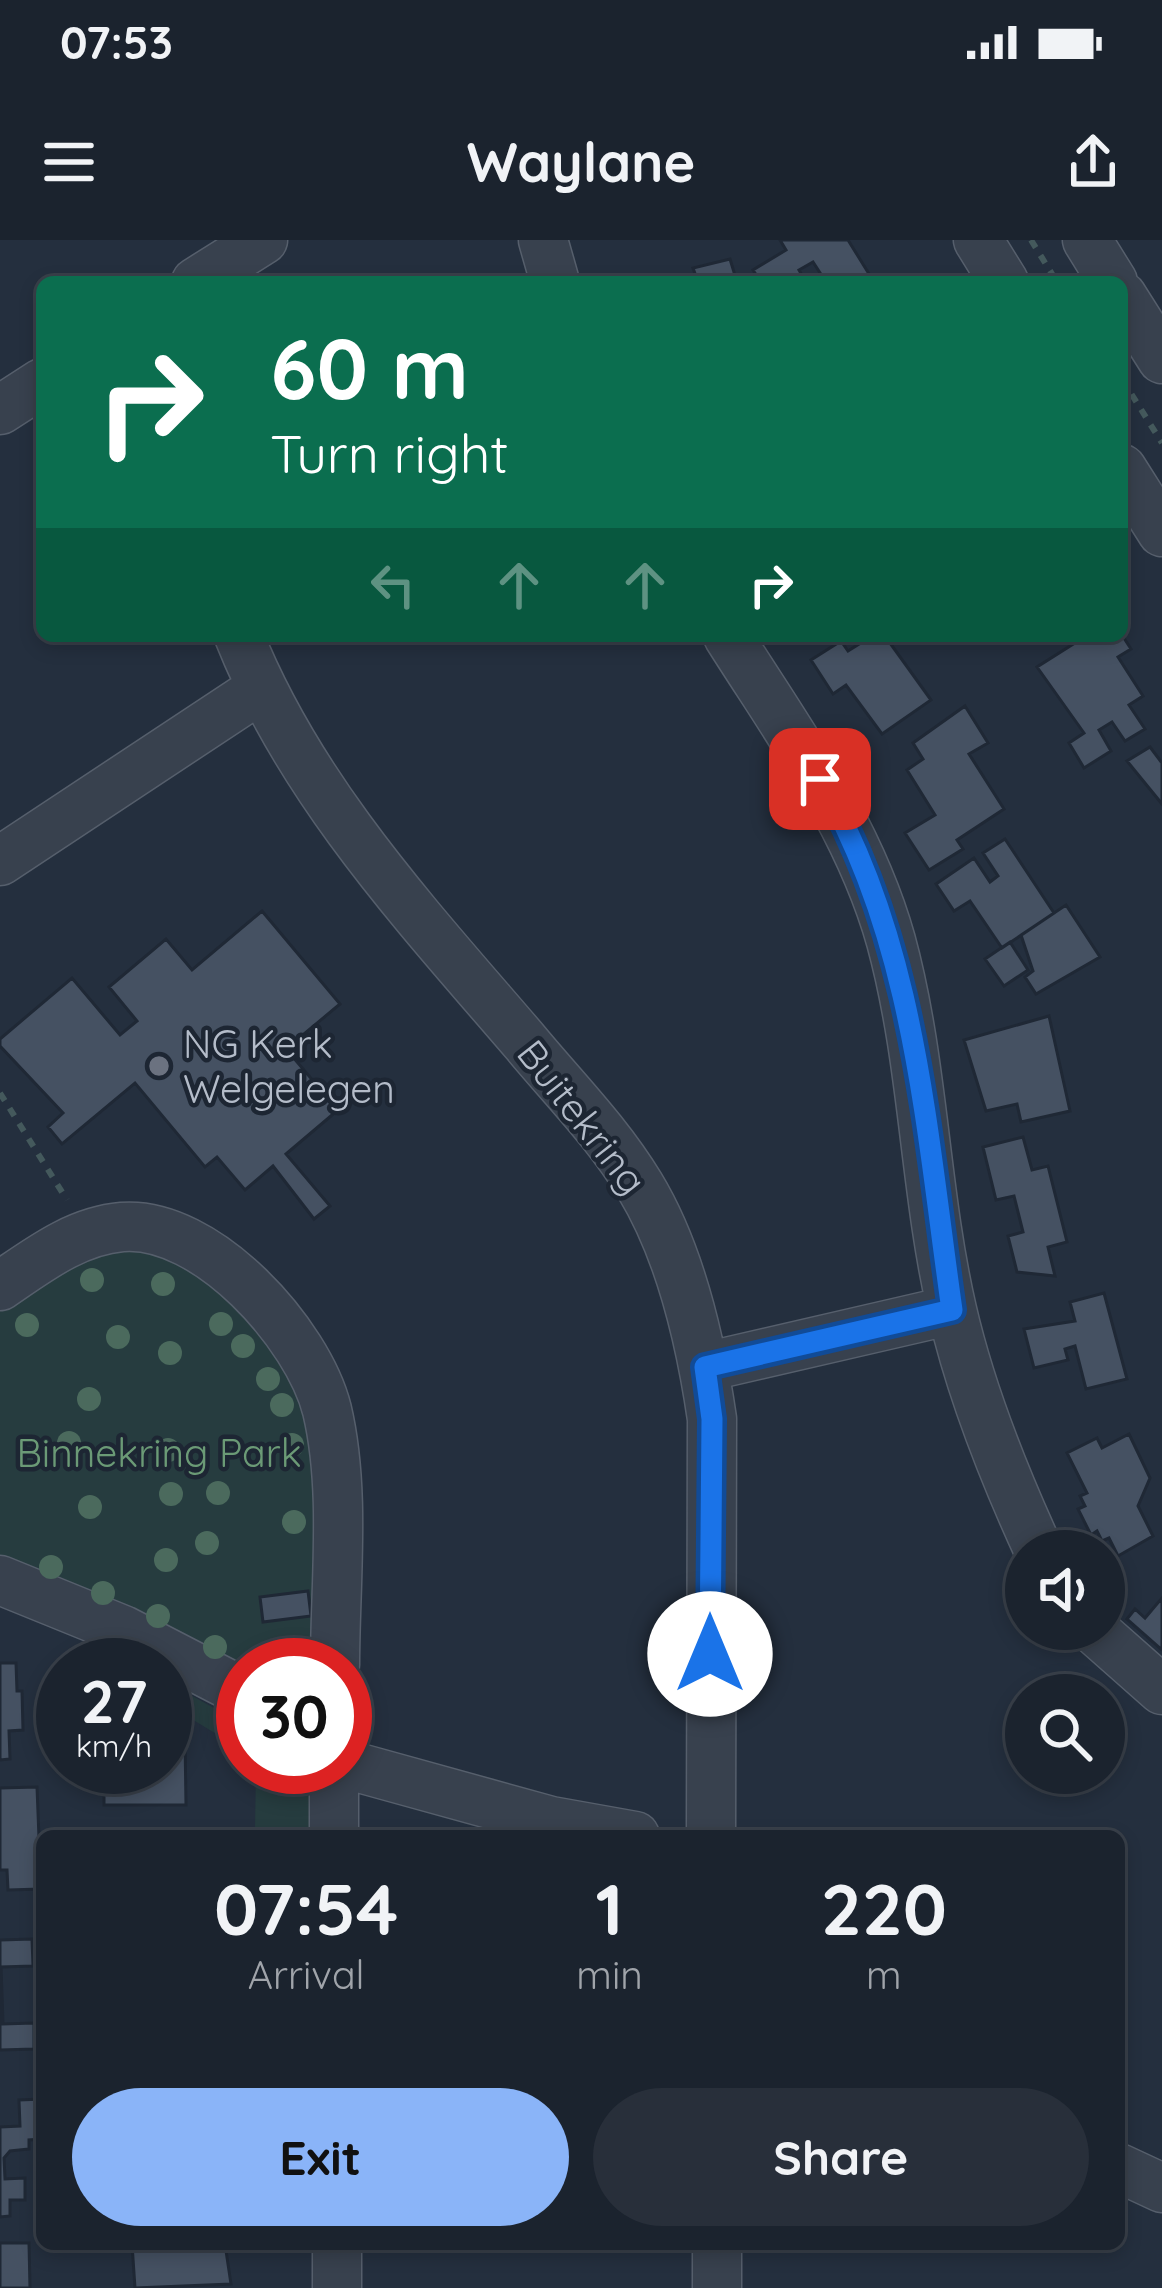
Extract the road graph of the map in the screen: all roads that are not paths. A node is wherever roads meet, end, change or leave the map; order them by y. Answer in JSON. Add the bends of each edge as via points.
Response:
{"nodes":[{"id":1,"x":263,"y":240,"type":"edge"},
{"id":2,"x":543,"y":240,"type":"edge"},
{"id":3,"x":978,"y":240,"type":"edge"},
{"id":4,"x":1087,"y":240,"type":"edge"},
{"id":5,"x":206,"y":276,"type":"edge"},
{"id":6,"x":553,"y":276,"type":"edge"},
{"id":7,"x":1000,"y":276,"type":"edge"},
{"id":8,"x":1109,"y":276,"type":"edge"},
{"id":9,"x":1128,"y":305,"type":"edge"},
{"id":10,"x":1162,"y":359,"type":"edge"},
{"id":11,"x":36,"y":386,"type":"edge"},
{"id":12,"x":0,"y":410,"type":"edge"},
{"id":13,"x":1128,"y":478,"type":"edge"},
{"id":14,"x":1162,"y":532,"type":"edge"},
{"id":15,"x":241,"y":642,"type":"edge"},
{"id":16,"x":732,"y":642,"type":"edge"},
{"id":17,"x":260,"y":689,"type":"junction"},
{"id":18,"x":0,"y":861,"type":"edge"},
{"id":19,"x":0,"y":1286,"type":"edge"},
{"id":20,"x":952,"y":1310,"type":"junction"},
{"id":21,"x":705,"y":1367,"type":"junction"},
{"id":22,"x":1030,"y":1530,"type":"edge"},
{"id":23,"x":0,"y":1580,"type":"edge"},
{"id":24,"x":334,"y":1638,"type":"edge"},
{"id":25,"x":1117,"y":1650,"type":"edge"},
{"id":26,"x":216,"y":1678,"type":"edge"},
{"id":27,"x":1162,"y":1690,"type":"edge"},
{"id":28,"x":372,"y":1771,"type":"edge"},
{"id":29,"x":334,"y":1794,"type":"edge"},
{"id":30,"x":334,"y":1830,"type":"edge"},
{"id":31,"x":601,"y":1830,"type":"edge"},
{"id":32,"x":711,"y":1830,"type":"edge"},
{"id":33,"x":1125,"y":2171,"type":"edge"},
{"id":34,"x":1162,"y":2188,"type":"edge"},
{"id":35,"x":337,"y":2250,"type":"edge"},
{"id":36,"x":717,"y":2250,"type":"edge"},
{"id":37,"x":337,"y":2288,"type":"edge"},
{"id":38,"x":717,"y":2288,"type":"edge"}],
"edges":[{"from":1,"to":5,"type":"street"},
{"from":2,"to":6,"type":"street"},
{"from":3,"to":7,"type":"street"},
{"from":4,"to":8,"type":"street"},
{"from":9,"to":10,"type":"street"},
{"from":11,"to":12,"type":"street"},
{"from":13,"to":14,"type":"street"},
{"from":15,"to":17,"type":"street","name":"Buitekring"},
{"from":16,"to":20,"type":"street","via":[[840,812],[878,900],[910,1026]]},
{"from":17,"to":18,"type":"street"},
{"from":17,"to":21,"type":"street","name":"Buitekring","via":[[326,800],[640,1186]]},
{"from":19,"to":24,"type":"street","via":[[82,1237],[126,1226],[204,1250],[255,1294],[319,1385],[335,1481]]},
{"from":20,"to":21,"type":"street"},
{"from":20,"to":22,"type":"street"},
{"from":21,"to":32,"type":"street","name":"Buitekring","via":[[712,1419]]},
{"from":23,"to":26,"type":"street"},
{"from":25,"to":27,"type":"street"},
{"from":28,"to":31,"type":"street"},
{"from":29,"to":30,"type":"street"},
{"from":33,"to":34,"type":"street"},
{"from":35,"to":37,"type":"street"},
{"from":36,"to":38,"type":"street"}]}
